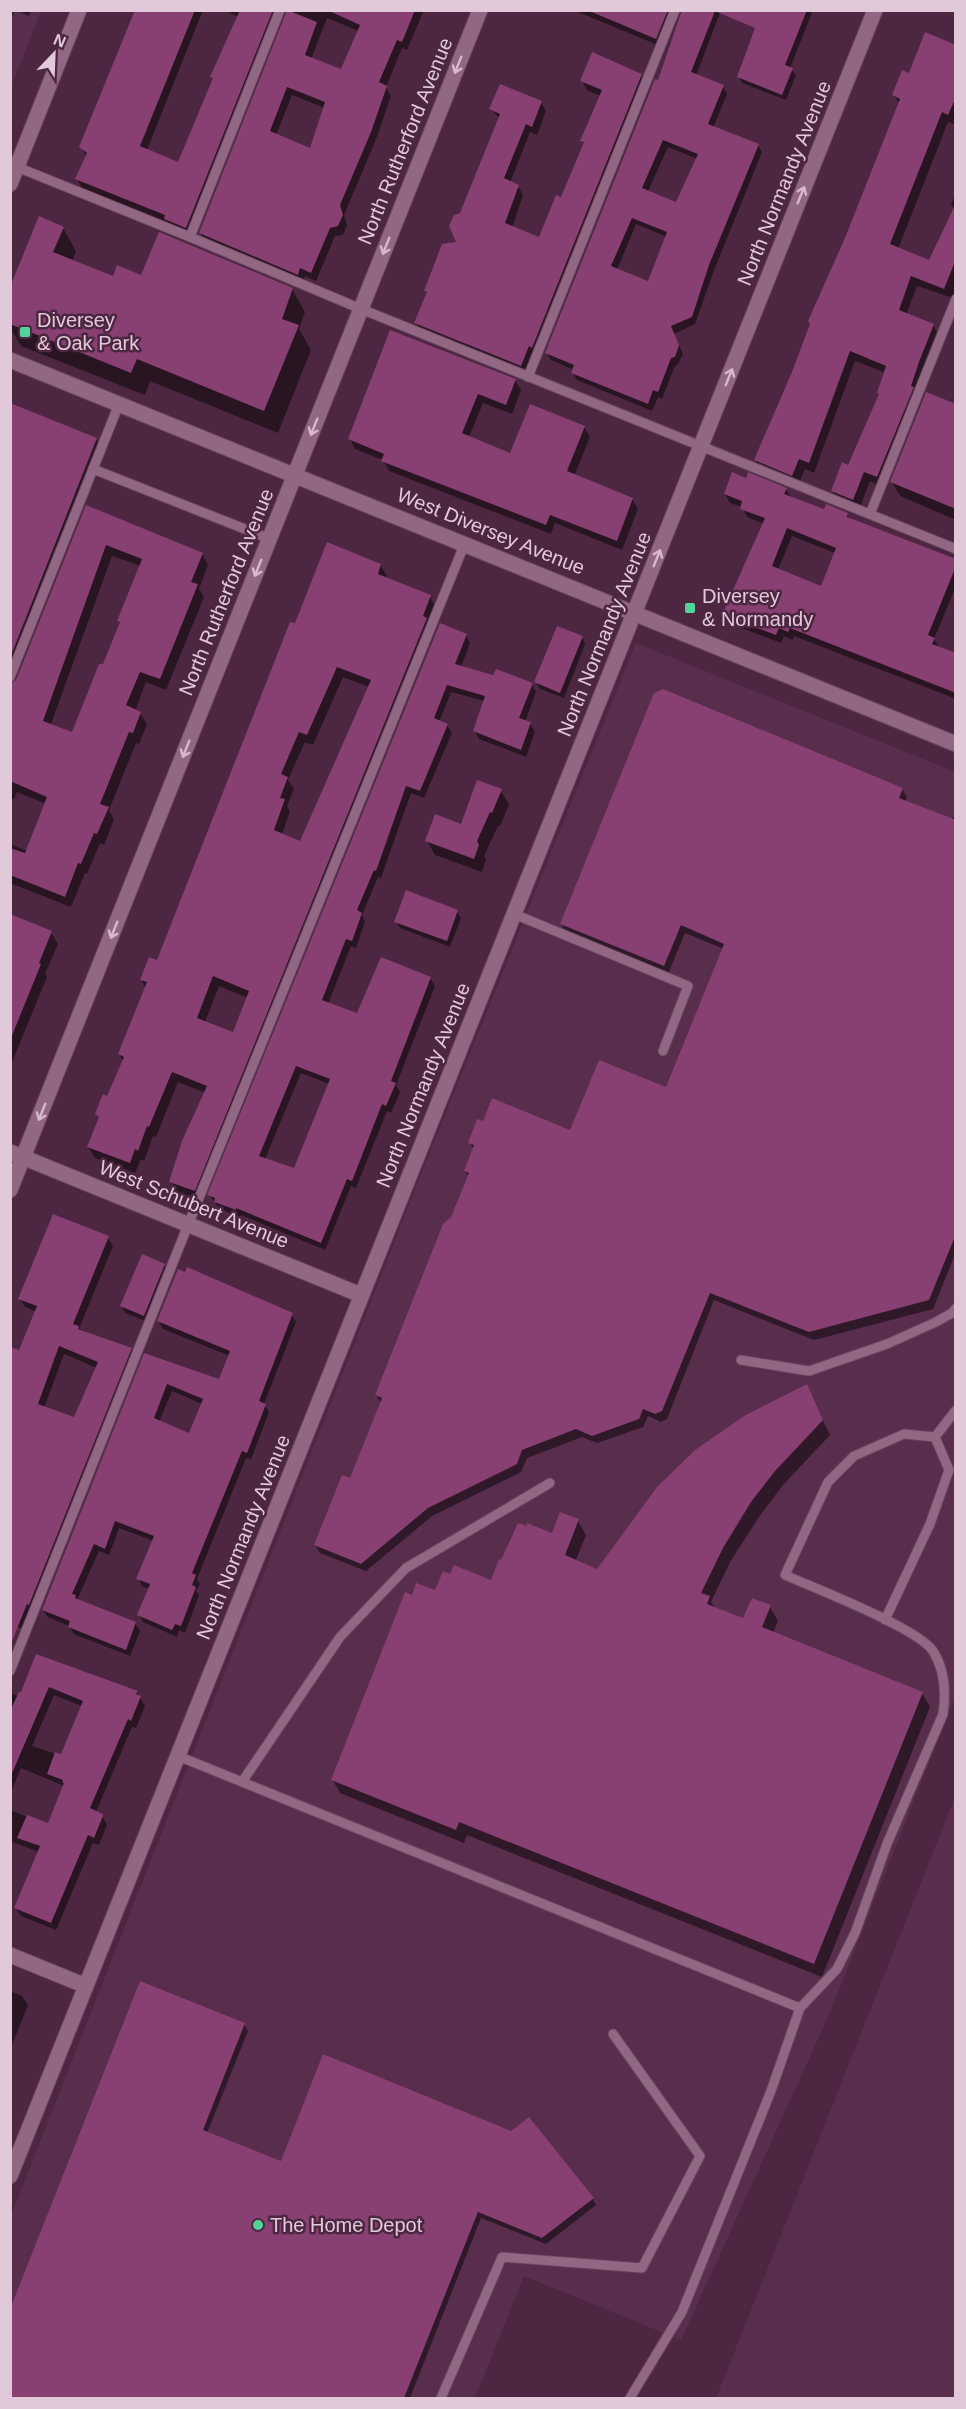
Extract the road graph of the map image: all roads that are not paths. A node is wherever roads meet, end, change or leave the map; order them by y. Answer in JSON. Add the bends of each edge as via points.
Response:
{"nodes":[{"id":1,"x":79,"y":10,"type":"edge"},
{"id":2,"x":280,"y":10,"type":"edge"},
{"id":3,"x":480,"y":10,"type":"edge"},
{"id":4,"x":675,"y":10,"type":"edge"},
{"id":5,"x":874,"y":10,"type":"edge"},
{"id":6,"x":17,"y":167,"type":"junction"},
{"id":7,"x":10,"y":184,"type":"edge"},
{"id":8,"x":190,"y":237,"type":"junction"},
{"id":9,"x":956,"y":299,"type":"edge"},
{"id":10,"x":361,"y":309,"type":"junction"},
{"id":11,"x":10,"y":360,"type":"edge"},
{"id":12,"x":528,"y":377,"type":"junction"},
{"id":13,"x":119,"y":404,"type":"junction"},
{"id":14,"x":701,"y":446,"type":"junction"},
{"id":15,"x":93,"y":469,"type":"junction"},
{"id":16,"x":295,"y":475,"type":"junction"},
{"id":17,"x":870,"y":514,"type":"junction"},
{"id":18,"x":270,"y":539,"type":"junction"},
{"id":19,"x":465,"y":543,"type":"junction"},
{"id":20,"x":956,"y":549,"type":"edge"},
{"id":21,"x":636,"y":612,"type":"junction"},
{"id":22,"x":10,"y":677,"type":"edge"},
{"id":23,"x":956,"y":744,"type":"edge"},
{"id":24,"x":514,"y":914,"type":"junction"},
{"id":25,"x":663,"y":1051,"type":"dead end"},
{"id":26,"x":17,"y":1155,"type":"edge"},
{"id":27,"x":10,"y":1190,"type":"edge"},
{"id":28,"x":188,"y":1224,"type":"junction"},
{"id":29,"x":361,"y":1295,"type":"junction"},
{"id":30,"x":956,"y":1308,"type":"edge"},
{"id":31,"x":741,"y":1360,"type":"dead end"},
{"id":32,"x":956,"y":1410,"type":"edge"},
{"id":33,"x":935,"y":1437,"type":"junction"},
{"id":34,"x":550,"y":1483,"type":"dead end"},
{"id":35,"x":885,"y":1620,"type":"junction"},
{"id":36,"x":10,"y":1671,"type":"edge"},
{"id":37,"x":178,"y":1756,"type":"junction"},
{"id":38,"x":242,"y":1782,"type":"junction"},
{"id":39,"x":10,"y":1955,"type":"edge"},
{"id":40,"x":86,"y":1986,"type":"junction"},
{"id":41,"x":800,"y":2008,"type":"junction"},
{"id":42,"x":613,"y":2034,"type":"dead end"},
{"id":43,"x":10,"y":2176,"type":"edge"},
{"id":44,"x":441,"y":2398,"type":"edge"},
{"id":45,"x":630,"y":2398,"type":"edge"}],
"edges":[{"from":1,"to":6,"type":"street"},
{"from":2,"to":8,"type":"lane"},
{"from":3,"to":10,"type":"street","name":"North Rutherford Avenue","one_way":true},
{"from":4,"to":12,"type":"lane"},
{"from":14,"to":5,"type":"street","name":"North Normandy Avenue","one_way":true},
{"from":6,"to":7,"type":"street"},
{"from":6,"to":8,"type":"lane"},
{"from":8,"to":10,"type":"lane"},
{"from":9,"to":17,"type":"lane"},
{"from":10,"to":12,"type":"lane"},
{"from":10,"to":16,"type":"street","name":"North Rutherford Avenue","one_way":true},
{"from":11,"to":13,"type":"street","name":"West Diversey Avenue"},
{"from":12,"to":14,"type":"lane"},
{"from":13,"to":15,"type":"lane"},
{"from":13,"to":16,"type":"street","name":"West Diversey Avenue"},
{"from":14,"to":17,"type":"lane"},
{"from":21,"to":14,"type":"street","name":"North Normandy Avenue","one_way":true},
{"from":15,"to":18,"type":"lane"},
{"from":15,"to":22,"type":"lane"},
{"from":16,"to":18,"type":"street","name":"North Rutherford Avenue"},
{"from":16,"to":19,"type":"street","name":"West Diversey Avenue"},
{"from":17,"to":20,"type":"lane"},
{"from":18,"to":26,"type":"street","name":"North Rutherford Avenue","one_way":true},
{"from":19,"to":21,"type":"street","name":"West Diversey Avenue"},
{"from":19,"to":28,"type":"lane"},
{"from":21,"to":23,"type":"street","name":"West Diversey Avenue"},
{"from":21,"to":24,"type":"street","name":"North Normandy Avenue"},
{"from":24,"to":25,"type":"lane","via":[[688,986]]},
{"from":24,"to":29,"type":"street","name":"North Normandy Avenue"},
{"from":26,"to":27,"type":"street","name":"North Rutherford Avenue"},
{"from":26,"to":28,"type":"street","name":"West Schubert Avenue"},
{"from":28,"to":29,"type":"street","name":"West Schubert Avenue"},
{"from":28,"to":36,"type":"lane"},
{"from":29,"to":37,"type":"street","name":"North Normandy Avenue"},
{"from":30,"to":31,"type":"lane","via":[[920,1330],[809,1371]]},
{"from":32,"to":33,"type":"lane"},
{"from":33,"to":35,"type":"lane","via":[[949,1470],[930,1524]]},
{"from":33,"to":35,"type":"lane","via":[[904,1434],[854,1456],[828,1482],[785,1575]]},
{"from":34,"to":38,"type":"lane","via":[[406,1568],[340,1637]]},
{"from":35,"to":41,"type":"lane","via":[[932,1650],[946,1692],[943,1713],[887,1844],[855,1933],[837,1969]]},
{"from":37,"to":38,"type":"lane"},
{"from":37,"to":40,"type":"street","name":"North Normandy Avenue"},
{"from":38,"to":41,"type":"lane"},
{"from":39,"to":40,"type":"street"},
{"from":40,"to":43,"type":"street","name":"North Normandy Avenue"},
{"from":41,"to":45,"type":"lane","via":[[682,2312]]},
{"from":42,"to":44,"type":"lane","via":[[700,2156],[642,2268],[502,2257]]}]}
